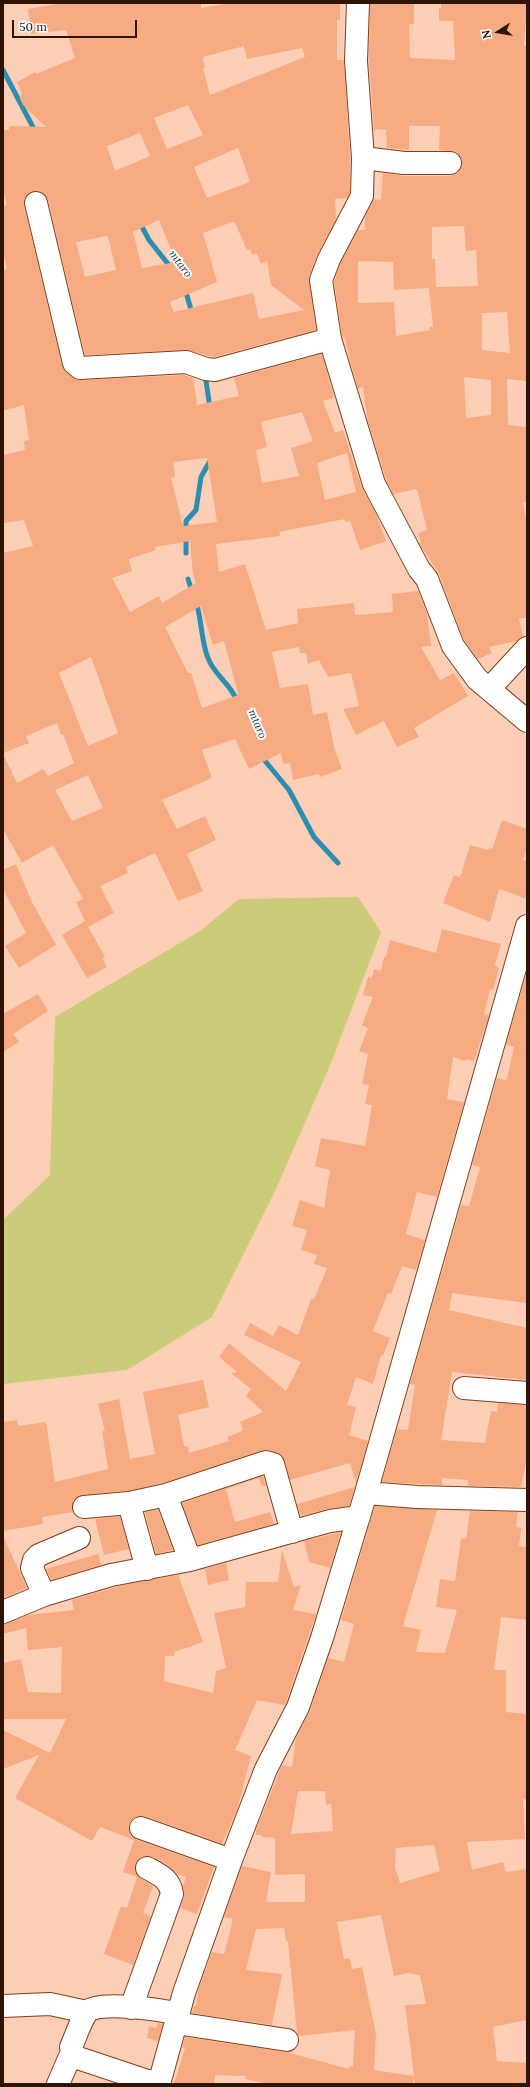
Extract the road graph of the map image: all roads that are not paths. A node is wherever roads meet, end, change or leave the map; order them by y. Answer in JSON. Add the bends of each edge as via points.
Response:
{"nodes":[{"id":1,"x":358,"y":3,"type":"edge"},
{"id":2,"x":363,"y":158,"type":"junction"},
{"id":3,"x":450,"y":163,"type":"dead end"},
{"id":4,"x":36,"y":204,"type":"dead end"},
{"id":5,"x":330,"y":339,"type":"junction"},
{"id":6,"x":527,"y":648,"type":"edge"},
{"id":7,"x":489,"y":690,"type":"junction"},
{"id":8,"x":527,"y":721,"type":"edge"},
{"id":9,"x":527,"y":926,"type":"edge"},
{"id":10,"x":522,"y":960,"type":"edge"},
{"id":11,"x":464,"y":1388,"type":"dead end"},
{"id":12,"x":527,"y":1393,"type":"edge"},
{"id":13,"x":366,"y":1493,"type":"junction"},
{"id":14,"x":166,"y":1495,"type":"junction"},
{"id":15,"x":527,"y":1500,"type":"edge"},
{"id":16,"x":129,"y":1503,"type":"junction"},
{"id":17,"x":84,"y":1507,"type":"dead end"},
{"id":18,"x":359,"y":1517,"type":"junction"},
{"id":19,"x":292,"y":1532,"type":"junction"},
{"id":20,"x":79,"y":1538,"type":"dead end"},
{"id":21,"x":190,"y":1560,"type":"junction"},
{"id":22,"x":147,"y":1569,"type":"junction"},
{"id":23,"x":44,"y":1595,"type":"junction"},
{"id":24,"x":3,"y":1612,"type":"edge"},
{"id":25,"x":141,"y":1828,"type":"dead end"},
{"id":26,"x":231,"y":1860,"type":"junction"},
{"id":27,"x":148,"y":1868,"type":"dead end"},
{"id":28,"x":3,"y":2006,"type":"edge"},
{"id":29,"x":131,"y":2008,"type":"junction"},
{"id":30,"x":87,"y":2012,"type":"junction"},
{"id":31,"x":177,"y":2019,"type":"junction"},
{"id":32,"x":286,"y":2040,"type":"dead end"},
{"id":33,"x":72,"y":2052,"type":"junction"},
{"id":34,"x":58,"y":2084,"type":"edge"},
{"id":35,"x":160,"y":2084,"type":"edge"}],
"edges":[{"from":1,"to":2,"type":"street","via":[[356,61]]},
{"from":2,"to":3,"type":"street","via":[[404,164]]},
{"from":2,"to":5,"type":"street","via":[[362,196],[329,259],[321,280]]},
{"from":4,"to":5,"type":"street","via":[[74,363],[80,368],[186,362],[215,370]]},
{"from":5,"to":7,"type":"street","via":[[374,484],[419,569],[427,579],[453,646],[476,679]]},
{"from":6,"to":7,"type":"street"},
{"from":7,"to":8,"type":"street"},
{"from":9,"to":10,"type":"street"},
{"from":10,"to":13,"type":"street"},
{"from":11,"to":12,"type":"street"},
{"from":13,"to":15,"type":"street"},
{"from":13,"to":18,"type":"street"},
{"from":14,"to":16,"type":"street"},
{"from":14,"to":19,"type":"street","via":[[270,1462],[273,1464]]},
{"from":14,"to":21,"type":"street"},
{"from":16,"to":17,"type":"street"},
{"from":16,"to":22,"type":"street"},
{"from":18,"to":19,"type":"street","via":[[330,1521]]},
{"from":18,"to":26,"type":"street","via":[[298,1707],[266,1769]]},
{"from":19,"to":21,"type":"street"},
{"from":20,"to":23,"type":"street","via":[[39,1555],[34,1560],[32,1568]]},
{"from":21,"to":22,"type":"street"},
{"from":22,"to":23,"type":"street","via":[[111,1575]]},
{"from":23,"to":24,"type":"street"},
{"from":25,"to":26,"type":"street"},
{"from":26,"to":31,"type":"street"},
{"from":27,"to":29,"type":"street","via":[[171,1885],[172,1894]]},
{"from":28,"to":30,"type":"street","via":[[50,2004]]},
{"from":29,"to":30,"type":"street","via":[[93,2007]]},
{"from":29,"to":31,"type":"street"},
{"from":30,"to":33,"type":"street","via":[[71,2046]]},
{"from":31,"to":32,"type":"street"},
{"from":31,"to":35,"type":"street"},
{"from":33,"to":34,"type":"street"},
{"from":33,"to":35,"type":"street","via":[[78,2058]]}]}
